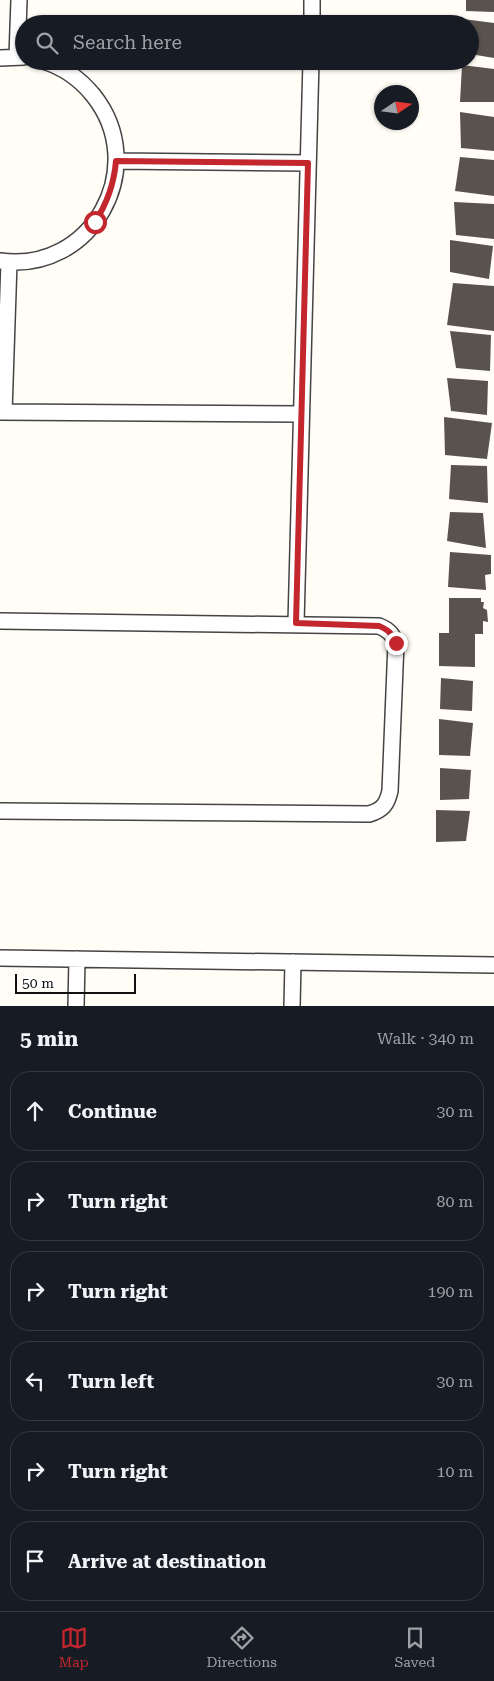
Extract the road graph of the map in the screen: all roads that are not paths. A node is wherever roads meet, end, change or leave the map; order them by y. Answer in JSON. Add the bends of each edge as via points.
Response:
{"nodes":[{"id":1,"x":19,"y":0,"type":"edge"},
{"id":2,"x":312,"y":0,"type":"edge"},
{"id":3,"x":19,"y":15,"type":"edge"},
{"id":4,"x":312,"y":15,"type":"edge"},
{"id":5,"x":15,"y":57,"type":"edge"},
{"id":6,"x":0,"y":58,"type":"edge"},
{"id":7,"x":64,"y":70,"type":"edge"},
{"id":8,"x":311,"y":70,"type":"edge"},
{"id":9,"x":116,"y":161,"type":"junction"},
{"id":10,"x":308,"y":163,"type":"junction"},
{"id":11,"x":5,"y":262,"type":"edge"},
{"id":12,"x":2,"y":412,"type":"edge"},
{"id":13,"x":301,"y":414,"type":"junction"},
{"id":14,"x":0,"y":620,"type":"edge"},
{"id":15,"x":296,"y":623,"type":"junction"},
{"id":16,"x":0,"y":811,"type":"edge"},
{"id":17,"x":0,"y":958,"type":"edge"},
{"id":18,"x":77,"y":959,"type":"junction"},
{"id":19,"x":293,"y":962,"type":"junction"},
{"id":20,"x":494,"y":965,"type":"edge"},
{"id":21,"x":76,"y":1006,"type":"edge"},
{"id":22,"x":292,"y":1006,"type":"edge"}],
"edges":[{"from":1,"to":3,"type":"street"},
{"from":2,"to":4,"type":"street"},
{"from":5,"to":6,"type":"street"},
{"from":7,"to":9,"type":"street","via":[[88,88],[106,114],[112,129]]},
{"from":8,"to":10,"type":"street"},
{"from":9,"to":10,"type":"street"},
{"from":9,"to":11,"type":"street","via":[[111,193],[95,222],[84,234],[64,249],[42,258]]},
{"from":10,"to":13,"type":"street"},
{"from":11,"to":12,"type":"street"},
{"from":12,"to":13,"type":"street"},
{"from":13,"to":15,"type":"street"},
{"from":14,"to":15,"type":"street"},
{"from":15,"to":16,"type":"street","via":[[379,626],[392,634],[396,643],[390,791],[383,808],[369,814]]},
{"from":17,"to":18,"type":"street"},
{"from":18,"to":19,"type":"street"},
{"from":18,"to":21,"type":"street"},
{"from":19,"to":20,"type":"street"},
{"from":19,"to":22,"type":"street"}]}
